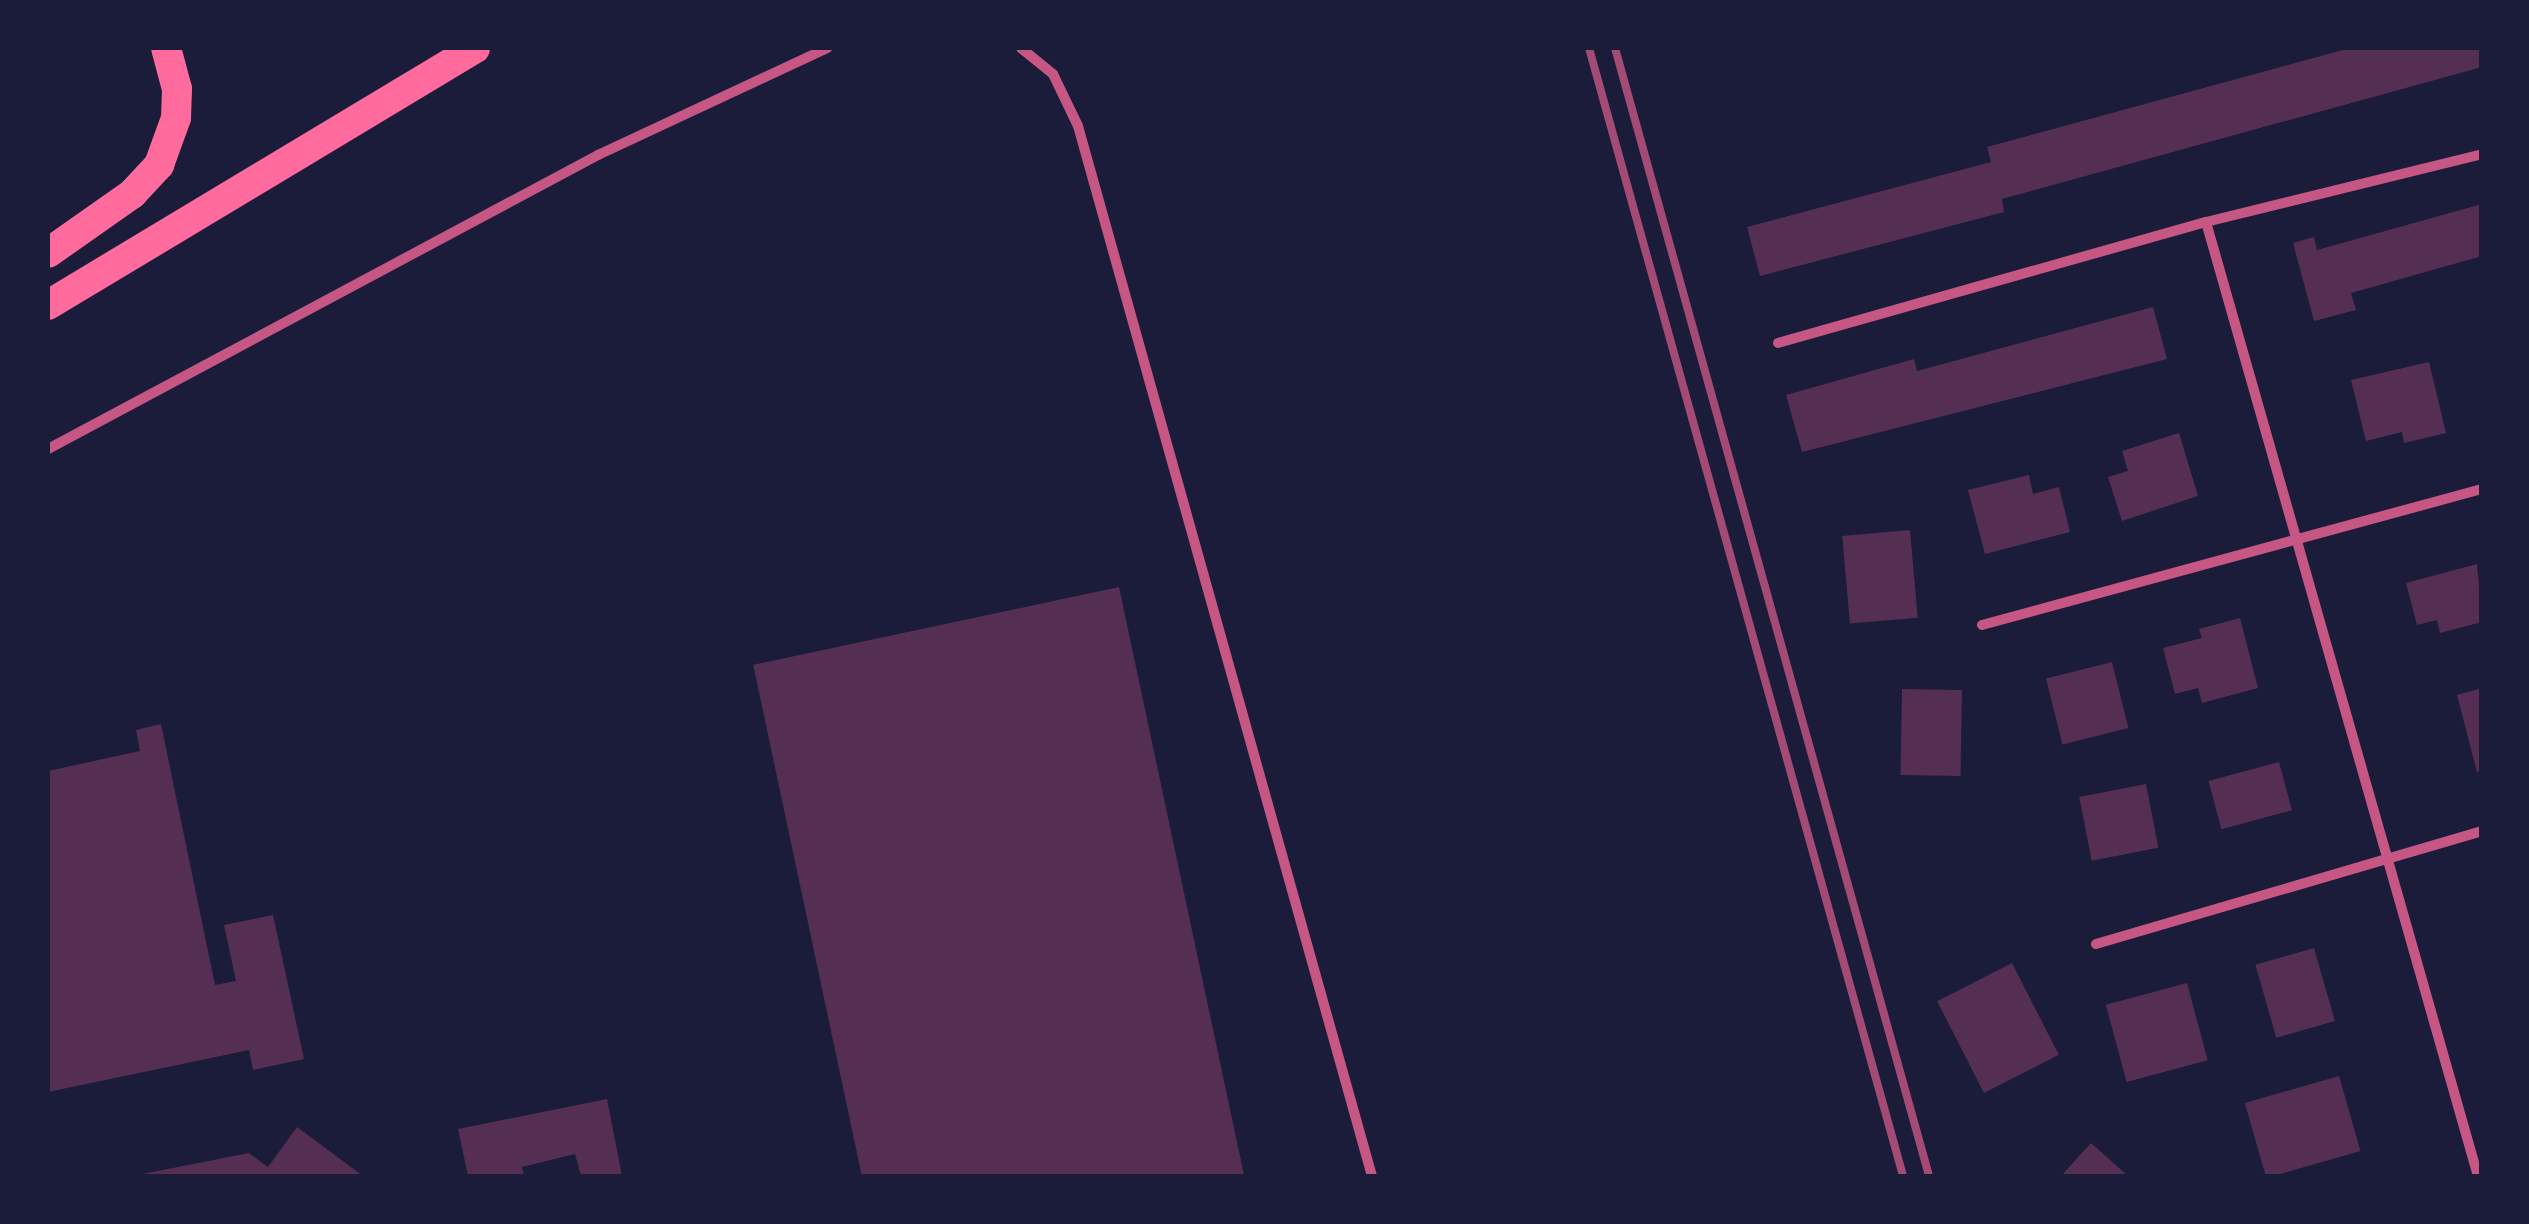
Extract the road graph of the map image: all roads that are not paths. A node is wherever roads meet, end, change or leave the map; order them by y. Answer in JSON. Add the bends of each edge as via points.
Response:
{"nodes":[{"id":1,"x":166,"y":48,"type":"edge"},
{"id":2,"x":475,"y":48,"type":"edge"},
{"id":3,"x":827,"y":48,"type":"edge"},
{"id":4,"x":1021,"y":48,"type":"edge"},
{"id":5,"x":2482,"y":154,"type":"edge"},
{"id":6,"x":2206,"y":222,"type":"junction"},
{"id":7,"x":48,"y":252,"type":"edge"},
{"id":8,"x":48,"y":304,"type":"edge"},
{"id":9,"x":1778,"y":343,"type":"dead end"},
{"id":10,"x":48,"y":449,"type":"edge"},
{"id":11,"x":2482,"y":489,"type":"edge"},
{"id":12,"x":2296,"y":540,"type":"junction"},
{"id":13,"x":1982,"y":624,"type":"dead end"},
{"id":14,"x":2482,"y":830,"type":"edge"},
{"id":15,"x":2387,"y":858,"type":"junction"},
{"id":16,"x":2096,"y":944,"type":"dead end"},
{"id":17,"x":1372,"y":1176,"type":"edge"},
{"id":18,"x":2478,"y":1176,"type":"edge"}],
"edges":[{"from":1,"to":7,"type":"highway","via":[[176,118],[159,165],[132,194]]},
{"from":2,"to":8,"type":"highway"},
{"from":3,"to":10,"type":"street","via":[[598,154]]},
{"from":4,"to":17,"type":"street","via":[[1052,74],[1078,126]]},
{"from":5,"to":6,"type":"street"},
{"from":6,"to":9,"type":"street"},
{"from":6,"to":12,"type":"street"},
{"from":11,"to":12,"type":"street"},
{"from":12,"to":13,"type":"street"},
{"from":12,"to":15,"type":"street"},
{"from":14,"to":15,"type":"street"},
{"from":15,"to":16,"type":"street"},
{"from":15,"to":18,"type":"street"}]}
